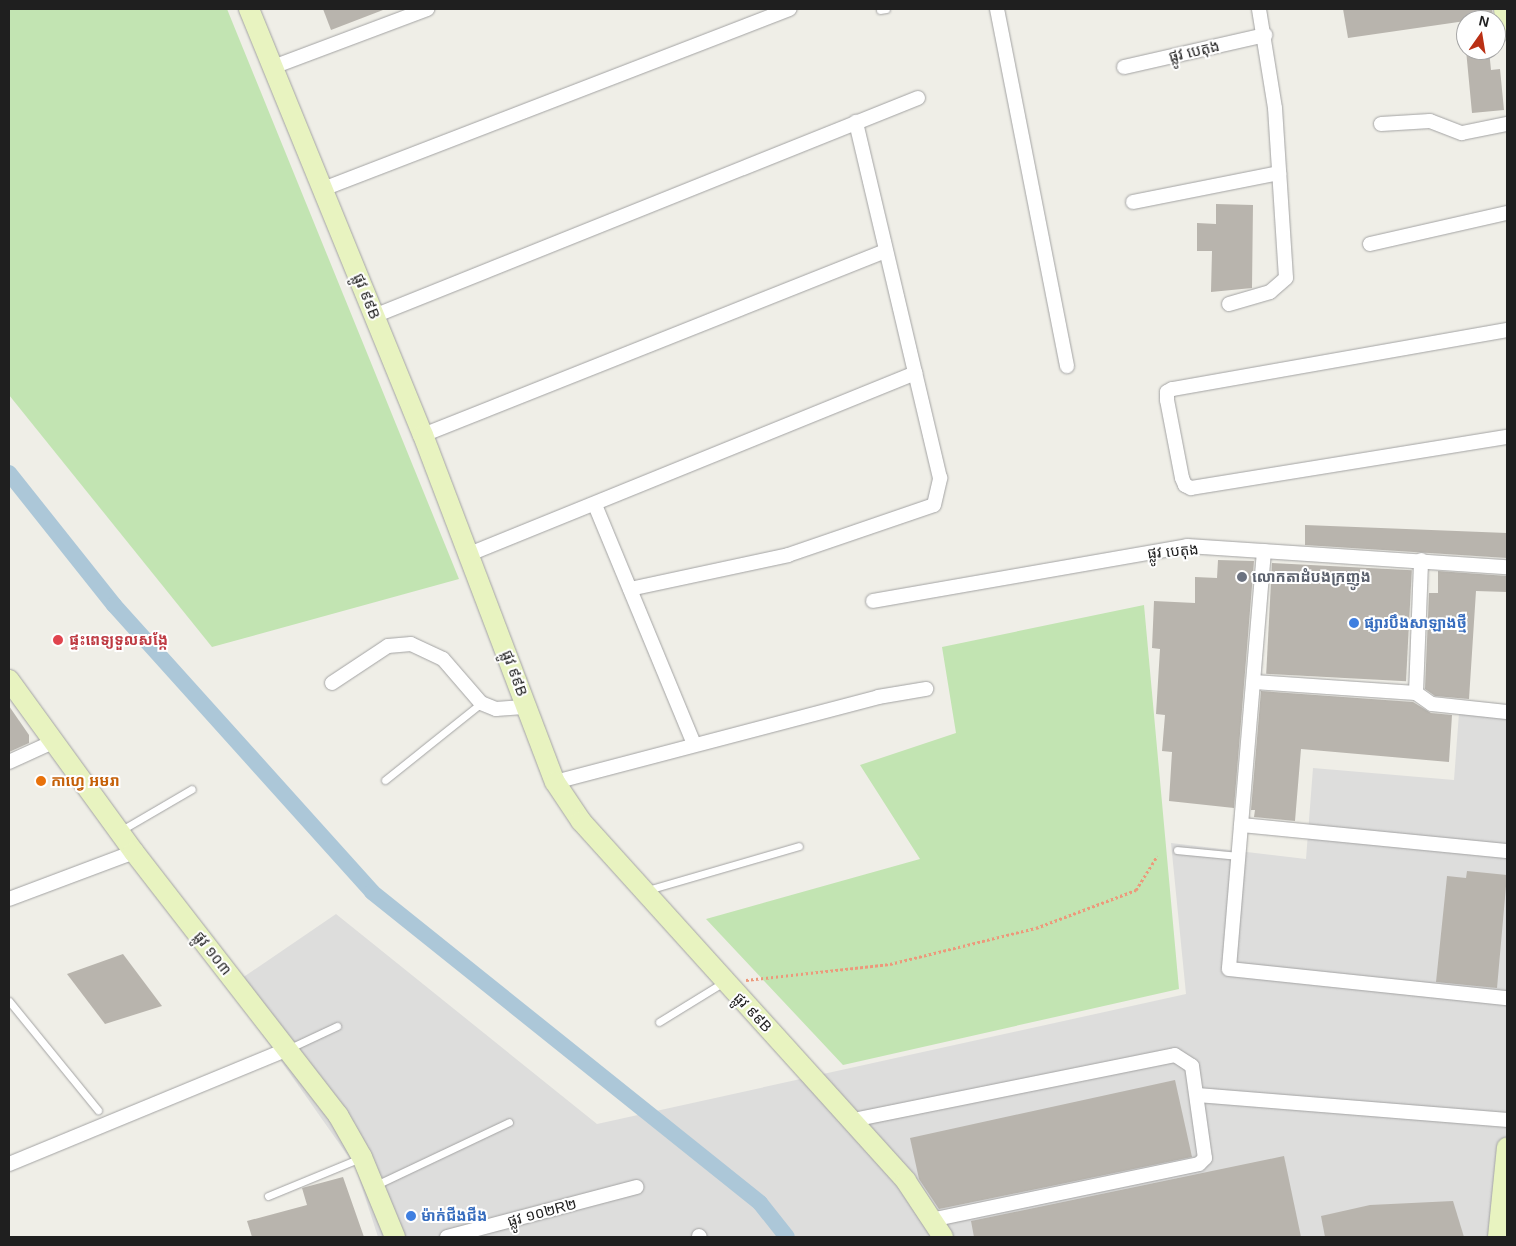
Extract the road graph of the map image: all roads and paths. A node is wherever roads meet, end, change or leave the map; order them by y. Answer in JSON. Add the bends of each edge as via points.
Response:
{"nodes":[{"id":1,"x":249,"y":9,"type":"edge"},
{"id":2,"x":427,"y":9,"type":"edge"},
{"id":3,"x":789,"y":9,"type":"edge"},
{"id":4,"x":997,"y":9,"type":"edge"},
{"id":5,"x":1259,"y":9,"type":"edge"},
{"id":6,"x":1504,"y":9,"type":"edge"},
{"id":7,"x":1507,"y":30,"type":"edge"},
{"id":8,"x":1265,"y":34,"type":"junction"},
{"id":9,"x":272,"y":67,"type":"junction"},
{"id":10,"x":1124,"y":67,"type":"dead end"},
{"id":11,"x":918,"y":98,"type":"dead end"},
{"id":12,"x":856,"y":122,"type":"junction"},
{"id":13,"x":1381,"y":124,"type":"dead end"},
{"id":14,"x":1507,"y":124,"type":"edge"},
{"id":15,"x":1279,"y":173,"type":"junction"},
{"id":16,"x":323,"y":189,"type":"junction"},
{"id":17,"x":1133,"y":202,"type":"dead end"},
{"id":18,"x":1507,"y":213,"type":"edge"},
{"id":19,"x":1370,"y":244,"type":"dead end"},
{"id":20,"x":885,"y":251,"type":"junction"},
{"id":21,"x":1229,"y":304,"type":"dead end"},
{"id":22,"x":374,"y":316,"type":"junction"},
{"id":23,"x":1507,"y":330,"type":"edge"},
{"id":24,"x":1067,"y":366,"type":"dead end"},
{"id":25,"x":916,"y":373,"type":"junction"},
{"id":26,"x":424,"y":436,"type":"junction"},
{"id":27,"x":1507,"y":437,"type":"edge"},
{"id":28,"x":595,"y":505,"type":"junction"},
{"id":29,"x":1264,"y":552,"type":"junction"},
{"id":30,"x":467,"y":555,"type":"junction"},
{"id":31,"x":1421,"y":560,"type":"junction"},
{"id":32,"x":1507,"y":567,"type":"edge"},
{"id":33,"x":630,"y":588,"type":"junction"},
{"id":34,"x":873,"y":601,"type":"dead end"},
{"id":35,"x":9,"y":680,"type":"edge"},
{"id":36,"x":1254,"y":682,"type":"junction"},
{"id":37,"x":332,"y":683,"type":"dead end"},
{"id":38,"x":926,"y":689,"type":"dead end"},
{"id":39,"x":1416,"y":693,"type":"junction"},
{"id":40,"x":481,"y":703,"type":"junction"},
{"id":41,"x":527,"y":707,"type":"junction"},
{"id":42,"x":1507,"y":712,"type":"edge"},
{"id":43,"x":55,"y":741,"type":"junction"},
{"id":44,"x":694,"y":744,"type":"junction"},
{"id":45,"x":9,"y":762,"type":"edge"},
{"id":46,"x":385,"y":780,"type":"dead end"},
{"id":47,"x":555,"y":782,"type":"junction"},
{"id":48,"x":192,"y":789,"type":"dead end"},
{"id":49,"x":1241,"y":825,"type":"junction"},
{"id":50,"x":119,"y":831,"type":"junction"},
{"id":51,"x":799,"y":846,"type":"dead end"},
{"id":52,"x":1177,"y":850,"type":"dead end"},
{"id":53,"x":1507,"y":851,"type":"edge"},
{"id":54,"x":134,"y":852,"type":"junction"},
{"id":55,"x":1157,"y":856,"type":"dead end"},
{"id":56,"x":1238,"y":856,"type":"junction"},
{"id":57,"x":644,"y":892,"type":"junction"},
{"id":58,"x":9,"y":899,"type":"edge"},
{"id":59,"x":724,"y":982,"type":"junction"},
{"id":60,"x":1507,"y":998,"type":"edge"},
{"id":61,"x":9,"y":1001,"type":"edge"},
{"id":62,"x":659,"y":1022,"type":"dead end"},
{"id":63,"x":337,"y":1026,"type":"dead end"},
{"id":64,"x":288,"y":1049,"type":"junction"},
{"id":65,"x":1198,"y":1095,"type":"junction"},
{"id":66,"x":98,"y":1110,"type":"dead end"},
{"id":67,"x":853,"y":1120,"type":"junction"},
{"id":68,"x":1507,"y":1120,"type":"edge"},
{"id":69,"x":509,"y":1122,"type":"dead end"},
{"id":70,"x":1507,"y":1147,"type":"edge"},
{"id":71,"x":362,"y":1157,"type":"junction"},
{"id":72,"x":9,"y":1164,"type":"edge"},
{"id":73,"x":1506,"y":1181,"type":"edge"},
{"id":74,"x":376,"y":1185,"type":"junction"},
{"id":75,"x":636,"y":1187,"type":"dead end"},
{"id":76,"x":268,"y":1196,"type":"dead end"},
{"id":77,"x":935,"y":1219,"type":"junction"},
{"id":78,"x":395,"y":1237,"type":"edge"},
{"id":79,"x":447,"y":1237,"type":"edge"},
{"id":80,"x":944,"y":1237,"type":"edge"},
{"id":81,"x":1498,"y":1237,"type":"edge"}],
"edges":[{"from":1,"to":9,"type":"street","name":"ផ្លូវ ៩៩B"},
{"from":2,"to":9,"type":"street"},
{"from":3,"to":16,"type":"street"},
{"from":4,"to":24,"type":"street"},
{"from":5,"to":8,"type":"street"},
{"from":6,"to":7,"type":"street"},
{"from":8,"to":10,"type":"street","name":"ផ្លូវ បេតុង"},
{"from":8,"to":15,"type":"street"},
{"from":9,"to":16,"type":"street","name":"ផ្លូវ ៩៩B"},
{"from":11,"to":12,"type":"street"},
{"from":12,"to":20,"type":"street"},
{"from":12,"to":22,"type":"street"},
{"from":13,"to":14,"type":"street","via":[[1430,121],[1462,133]]},
{"from":15,"to":17,"type":"street"},
{"from":15,"to":21,"type":"street","via":[[1286,278],[1270,292]]},
{"from":16,"to":22,"type":"street","name":"ផ្លូវ ៩៩B"},
{"from":18,"to":19,"type":"street"},
{"from":20,"to":25,"type":"street"},
{"from":20,"to":26,"type":"street"},
{"from":22,"to":26,"type":"street","name":"ផ្លូវ ៩៩B"},
{"from":23,"to":27,"type":"street","via":[[1167,392],[1182,478],[1191,488]]},
{"from":25,"to":28,"type":"street"},
{"from":25,"to":33,"type":"street","via":[[940,478],[934,505],[788,555]]},
{"from":26,"to":30,"type":"street","name":"ផ្លូវ ៩៩B"},
{"from":28,"to":30,"type":"street"},
{"from":28,"to":33,"type":"street"},
{"from":29,"to":31,"type":"street","name":"ផ្លូវ បេតុង"},
{"from":29,"to":34,"type":"street","name":"ផ្លូវ បេតុង","via":[[1187,546]]},
{"from":29,"to":36,"type":"street"},
{"from":30,"to":41,"type":"street","name":"ផ្លូវ ៩៩B"},
{"from":31,"to":32,"type":"street","name":"ផ្លូវ បេតុង"},
{"from":31,"to":39,"type":"street"},
{"from":33,"to":44,"type":"street"},
{"from":35,"to":43,"type":"street","name":"ផ្លូវ ១០៣"},
{"from":36,"to":39,"type":"street"},
{"from":36,"to":49,"type":"street"},
{"from":37,"to":40,"type":"street","via":[[388,646],[411,644],[443,659]]},
{"from":38,"to":44,"type":"street"},
{"from":39,"to":42,"type":"street","via":[[1432,704]]},
{"from":40,"to":41,"type":"street","via":[[503,710]]},
{"from":40,"to":46,"type":"lane"},
{"from":41,"to":47,"type":"street","name":"ផ្លូវ ៩៩B"},
{"from":43,"to":45,"type":"street"},
{"from":43,"to":50,"type":"street","name":"ផ្លូវ ១០៣"},
{"from":44,"to":47,"type":"street"},
{"from":47,"to":57,"type":"street","name":"ផ្លូវ ៩៩B","via":[[581,822]]},
{"from":48,"to":50,"type":"lane"},
{"from":49,"to":53,"type":"street"},
{"from":49,"to":56,"type":"street"},
{"from":50,"to":54,"type":"street","name":"ផ្លូវ ១០៣"},
{"from":51,"to":57,"type":"lane"},
{"from":52,"to":56,"type":"lane"},
{"from":54,"to":58,"type":"street"},
{"from":54,"to":64,"type":"street","name":"ផ្លូវ ១០៣"},
{"from":55,"to":59,"type":"path","via":[[1136,890],[1036,928],[890,964]]},
{"from":56,"to":60,"type":"street","via":[[1229,969]]},
{"from":57,"to":59,"type":"street","name":"ផ្លូវ ៩៩B"},
{"from":59,"to":62,"type":"lane"},
{"from":59,"to":67,"type":"street","name":"ផ្លូវ ៩៩B"},
{"from":61,"to":66,"type":"lane"},
{"from":63,"to":64,"type":"lane"},
{"from":64,"to":71,"type":"street","name":"ផ្លូវ ១០៣","via":[[338,1116]]},
{"from":64,"to":72,"type":"street"},
{"from":65,"to":67,"type":"street","via":[[1192,1066],[1174,1055]]},
{"from":65,"to":68,"type":"street"},
{"from":65,"to":77,"type":"street","via":[[1205,1158],[1198,1164]]},
{"from":67,"to":77,"type":"street","name":"ផ្លូវ ៩៩B"},
{"from":69,"to":74,"type":"lane"},
{"from":70,"to":73,"type":"street"},
{"from":71,"to":74,"type":"street","name":"ផ្លូវ ១០៣"},
{"from":71,"to":76,"type":"lane"},
{"from":73,"to":81,"type":"street"},
{"from":74,"to":78,"type":"street","name":"ផ្លូវ ១០៣"},
{"from":75,"to":79,"type":"street","name":"ផ្លូវ ១០២R២"},
{"from":77,"to":80,"type":"street","name":"ផ្លូវ ៩៩B"}]}
